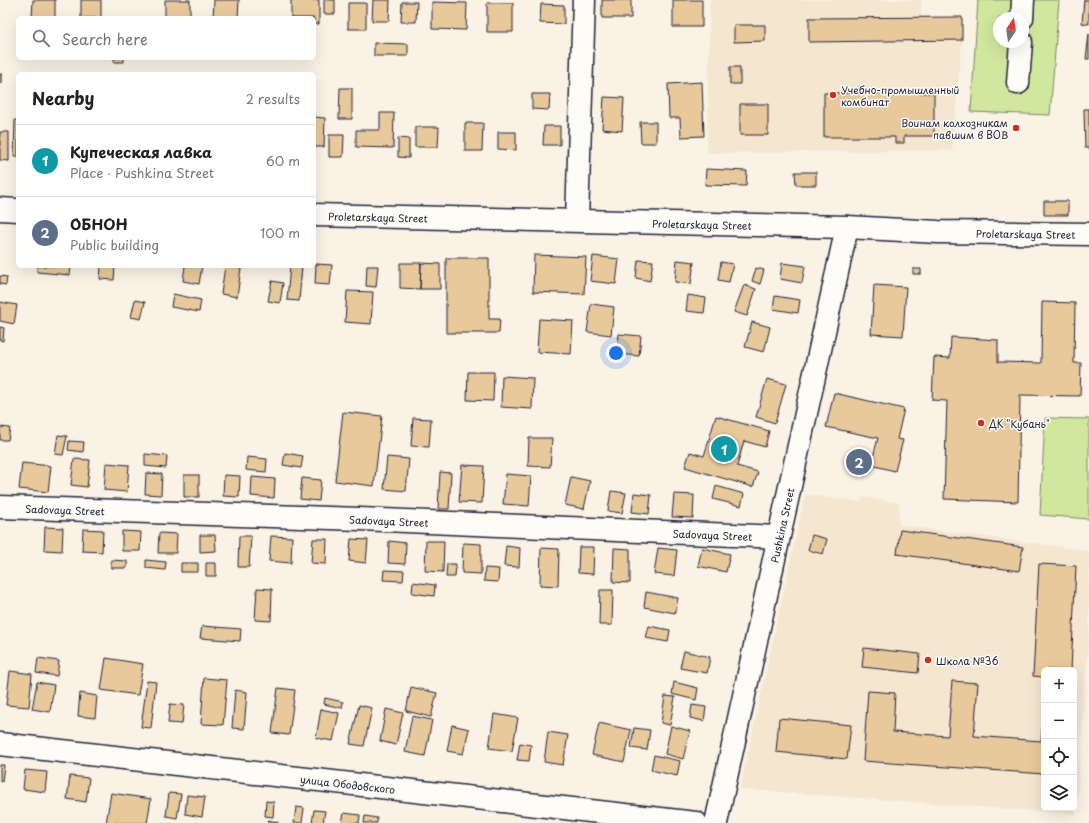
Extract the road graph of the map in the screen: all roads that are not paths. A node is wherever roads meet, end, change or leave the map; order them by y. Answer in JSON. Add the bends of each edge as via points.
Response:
{"nodes":[{"id":1,"x":584,"y":0,"type":"edge"},
{"id":2,"x":1023,"y":0,"type":"edge"},
{"id":3,"x":1022,"y":12,"type":"edge"},
{"id":4,"x":1021,"y":48,"type":"edge"},
{"id":5,"x":1018,"y":83,"type":"dead end"},
{"id":6,"x":0,"y":209,"type":"edge"},
{"id":7,"x":16,"y":210,"type":"edge"},
{"id":8,"x":316,"y":215,"type":"edge"},
{"id":9,"x":577,"y":220,"type":"junction"},
{"id":10,"x":847,"y":227,"type":"junction"},
{"id":11,"x":1089,"y":234,"type":"edge"},
{"id":12,"x":0,"y":507,"type":"edge"},
{"id":13,"x":778,"y":537,"type":"junction"},
{"id":14,"x":0,"y":744,"type":"edge"},
{"id":15,"x":696,"y":823,"type":"edge"},
{"id":16,"x":716,"y":823,"type":"edge"}],
"edges":[{"from":1,"to":9,"type":"street"},
{"from":2,"to":3,"type":"street"},
{"from":4,"to":5,"type":"street"},
{"from":6,"to":7,"type":"street"},
{"from":8,"to":9,"type":"street","name":"Proletarskaya Street"},
{"from":9,"to":10,"type":"street","name":"Proletarskaya Street"},
{"from":10,"to":11,"type":"street","name":"Proletarskaya Street","via":[[938,232]]},
{"from":10,"to":13,"type":"street","name":"Pushkina Street"},
{"from":12,"to":13,"type":"street","name":"Sadovaya Street"},
{"from":13,"to":16,"type":"street","name":"Pushkina Street"},
{"from":14,"to":15,"type":"street","name":"улица Ободовского"}]}
